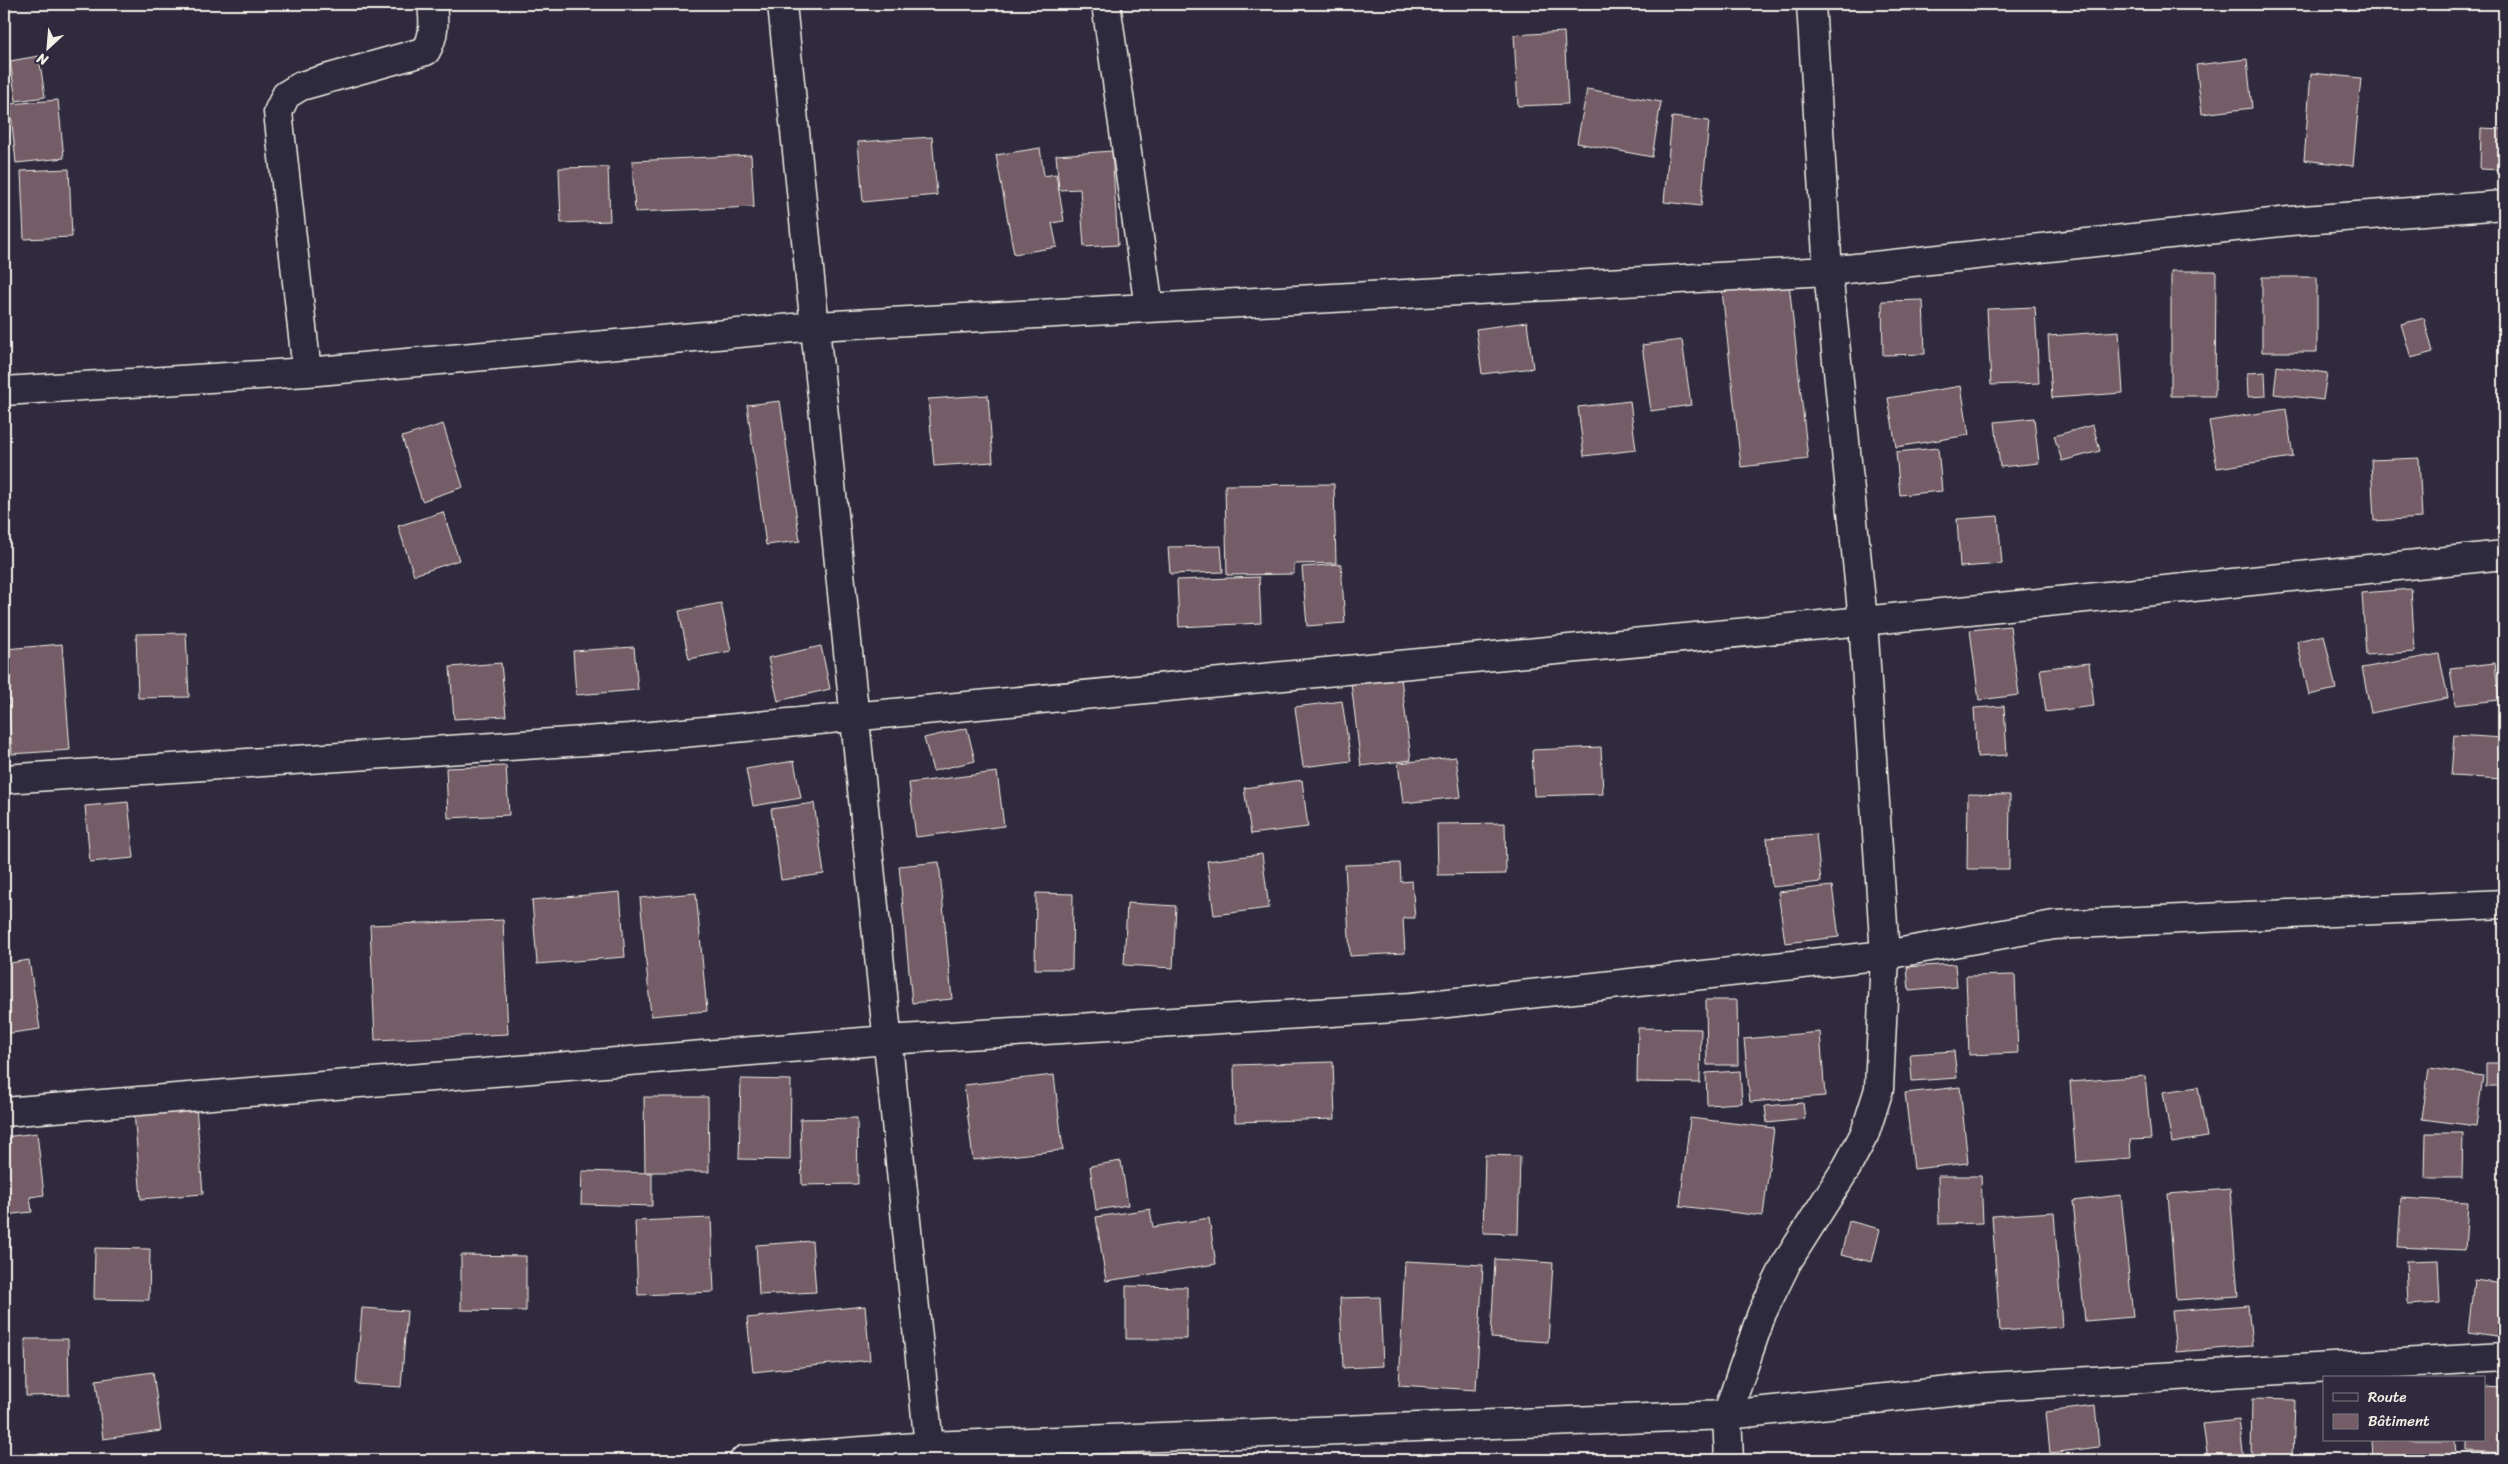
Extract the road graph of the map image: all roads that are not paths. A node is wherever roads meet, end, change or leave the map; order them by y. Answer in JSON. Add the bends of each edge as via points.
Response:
{"nodes":[{"id":1,"x":432,"y":4,"type":"edge"},
{"id":2,"x":782,"y":4,"type":"edge"},
{"id":3,"x":1106,"y":4,"type":"edge"},
{"id":4,"x":1811,"y":4,"type":"edge"},
{"id":5,"x":2504,"y":205,"type":"edge"},
{"id":6,"x":1828,"y":271,"type":"junction"},
{"id":7,"x":1150,"y":308,"type":"junction"},
{"id":8,"x":816,"y":326,"type":"junction"},
{"id":9,"x":306,"y":372,"type":"junction"},
{"id":10,"x":4,"y":392,"type":"edge"},
{"id":11,"x":2504,"y":555,"type":"edge"},
{"id":12,"x":1862,"y":621,"type":"junction"},
{"id":13,"x":855,"y":718,"type":"junction"},
{"id":14,"x":4,"y":779,"type":"edge"},
{"id":15,"x":2504,"y":904,"type":"edge"},
{"id":16,"x":1885,"y":955,"type":"junction"},
{"id":17,"x":887,"y":1040,"type":"junction"},
{"id":18,"x":4,"y":1112,"type":"edge"},
{"id":19,"x":2504,"y":1358,"type":"edge"},
{"id":20,"x":1727,"y":1415,"type":"junction"},
{"id":21,"x":929,"y":1446,"type":"junction"},
{"id":22,"x":744,"y":1460,"type":"edge"},
{"id":23,"x":1729,"y":1460,"type":"edge"}],
"edges":[{"from":1,"to":9,"type":"street","via":[[435,22],[432,41],[426,50],[301,86],[286,95],[278,112]]},
{"from":2,"to":8,"type":"street"},
{"from":3,"to":7,"type":"street"},
{"from":4,"to":6,"type":"street"},
{"from":5,"to":6,"type":"street","via":[[2290,221]]},
{"from":6,"to":7,"type":"street"},
{"from":6,"to":12,"type":"street"},
{"from":7,"to":8,"type":"street"},
{"from":8,"to":9,"type":"street"},
{"from":8,"to":13,"type":"street"},
{"from":9,"to":10,"type":"street"},
{"from":11,"to":12,"type":"street"},
{"from":12,"to":13,"type":"street"},
{"from":12,"to":16,"type":"street"},
{"from":13,"to":14,"type":"street","via":[[630,738]]},
{"from":13,"to":17,"type":"street"},
{"from":15,"to":16,"type":"street","via":[[2054,924]]},
{"from":16,"to":17,"type":"street","via":[[1412,1007]]},
{"from":16,"to":20,"type":"street","via":[[1879,1089],[1865,1132],[1775,1284],[1762,1312]]},
{"from":17,"to":18,"type":"street"},
{"from":17,"to":21,"type":"street"},
{"from":19,"to":20,"type":"street","via":[[1987,1387]]},
{"from":20,"to":21,"type":"street"},
{"from":20,"to":23,"type":"street"},
{"from":21,"to":22,"type":"street"}]}
